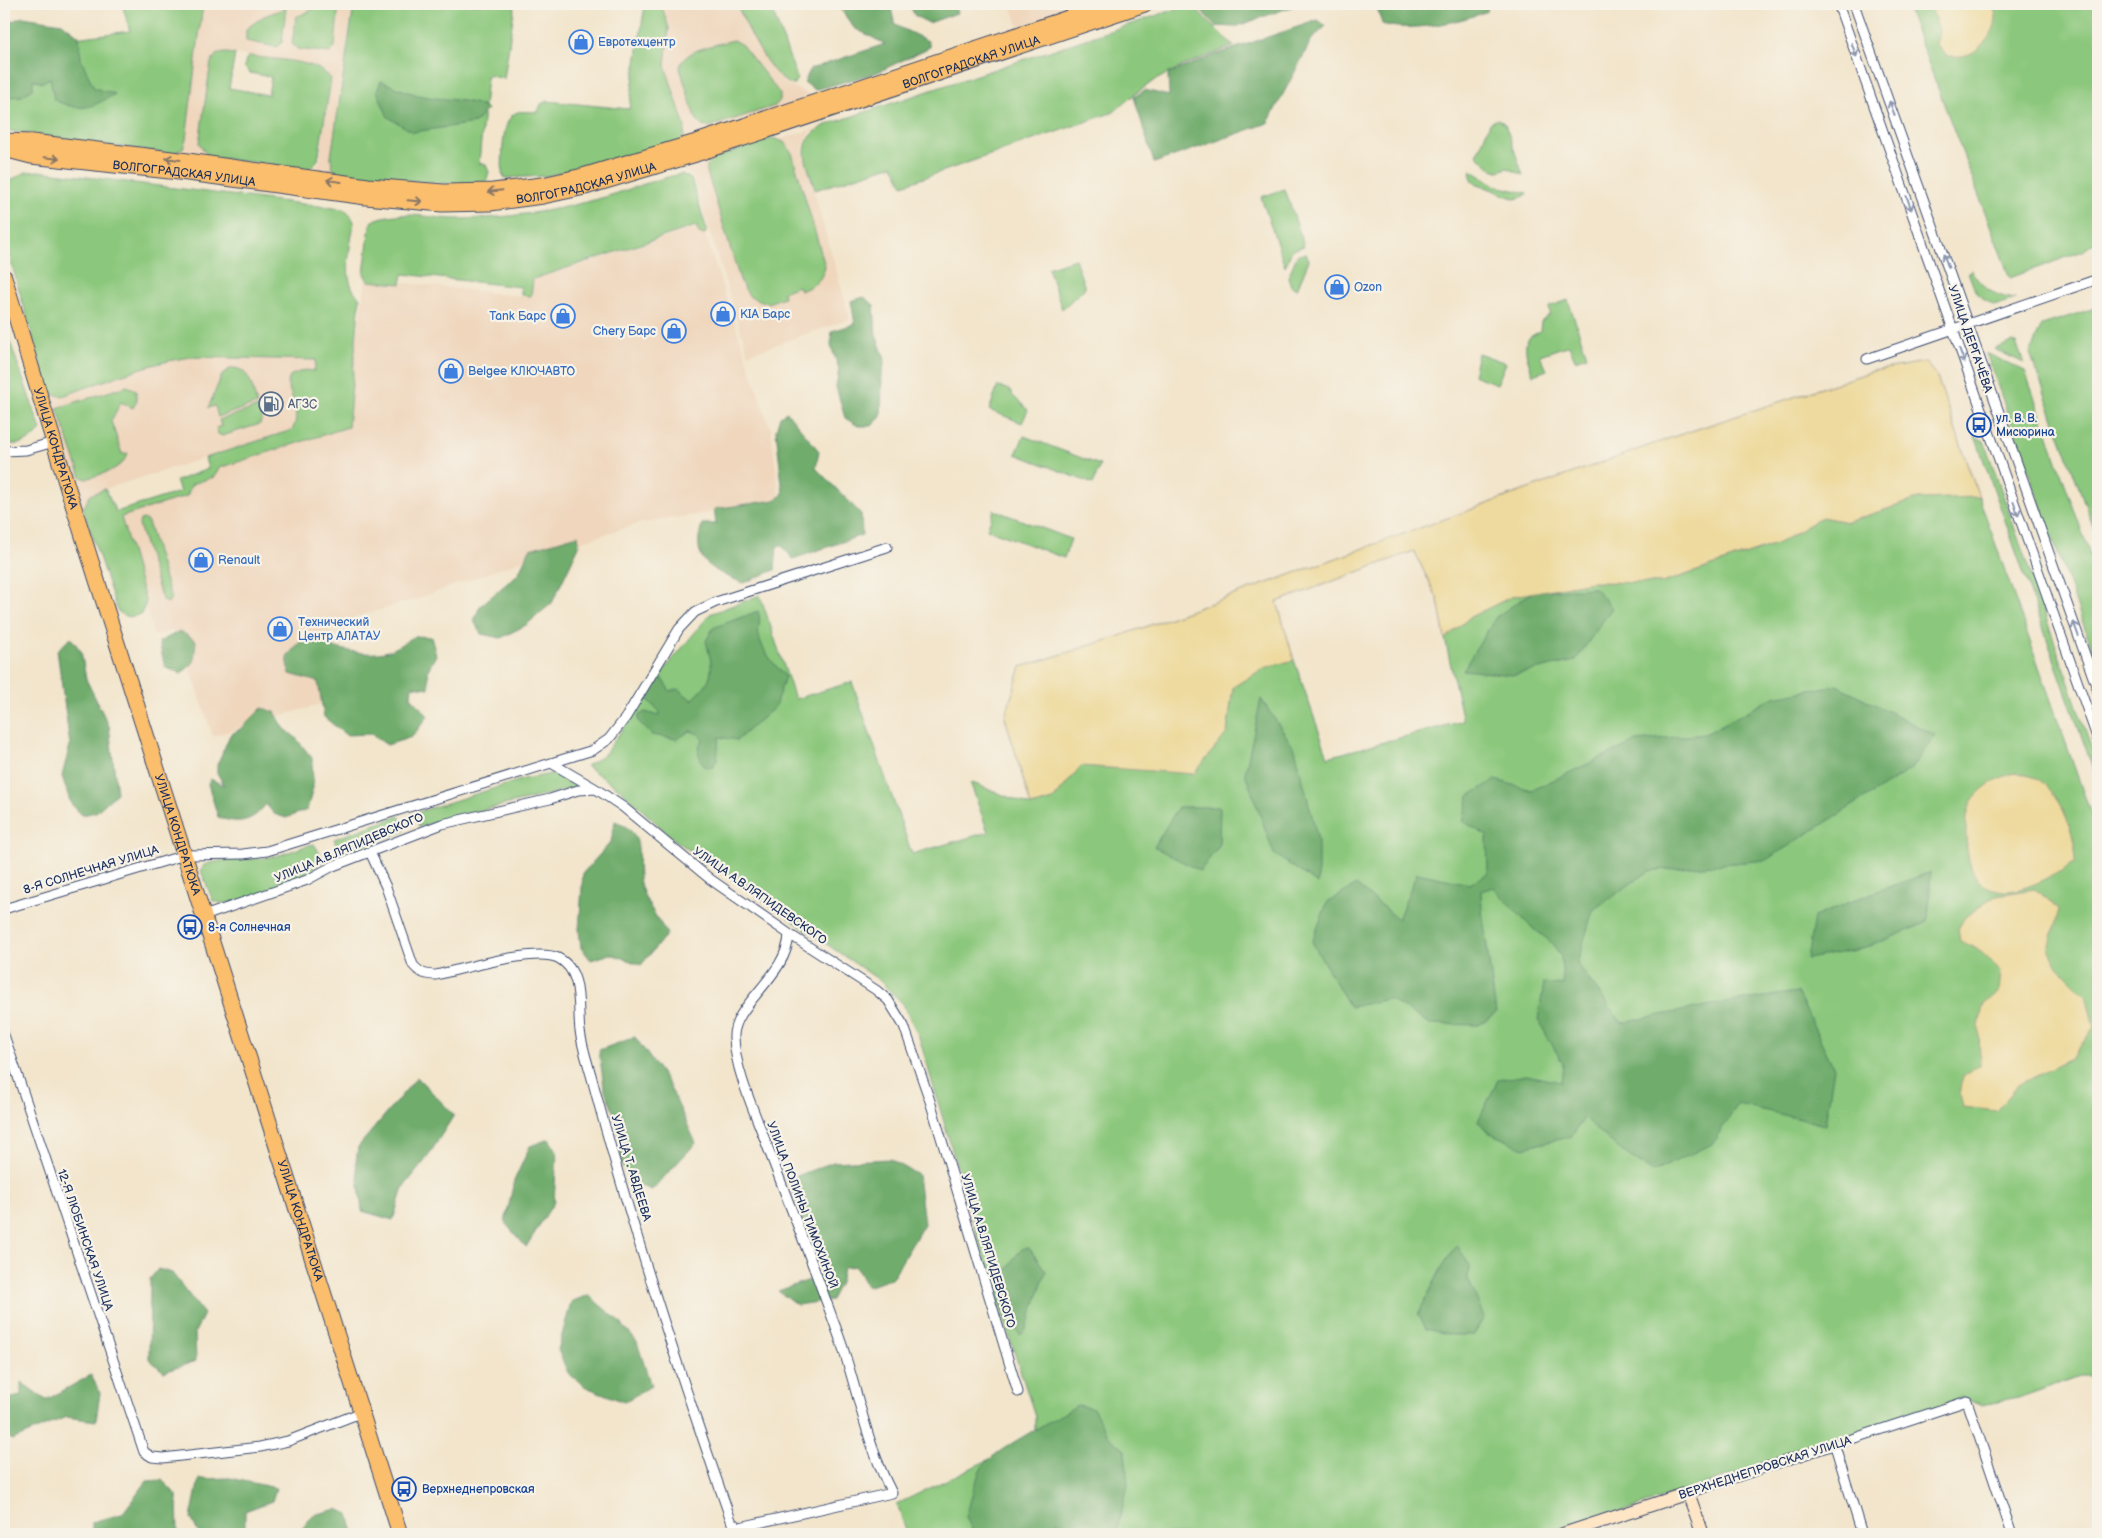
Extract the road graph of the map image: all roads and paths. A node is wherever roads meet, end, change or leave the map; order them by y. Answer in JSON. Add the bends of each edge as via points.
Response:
{"nodes":[{"id":1,"x":1110,"y":4,"type":"edge"},
{"id":2,"x":1146,"y":4,"type":"edge"},
{"id":3,"x":1838,"y":4,"type":"edge"},
{"id":4,"x":1854,"y":4,"type":"edge"},
{"id":5,"x":4,"y":141,"type":"edge"},
{"id":6,"x":4,"y":150,"type":"edge"},
{"id":7,"x":4,"y":277,"type":"edge"},
{"id":8,"x":2098,"y":279,"type":"edge"},
{"id":9,"x":1968,"y":325,"type":"junction"},
{"id":10,"x":1953,"y":331,"type":"junction"},
{"id":11,"x":1867,"y":359,"type":"dead end"},
{"id":12,"x":54,"y":442,"type":"junction"},
{"id":13,"x":4,"y":451,"type":"edge"},
{"id":14,"x":887,"y":547,"type":"dead end"},
{"id":15,"x":2098,"y":691,"type":"edge"},
{"id":16,"x":2098,"y":740,"type":"edge"},
{"id":17,"x":553,"y":764,"type":"junction"},
{"id":18,"x":596,"y":789,"type":"junction"},
{"id":19,"x":370,"y":852,"type":"junction"},
{"id":20,"x":185,"y":855,"type":"junction"},
{"id":21,"x":4,"y":910,"type":"edge"},
{"id":22,"x":204,"y":916,"type":"junction"},
{"id":23,"x":789,"y":934,"type":"junction"},
{"id":24,"x":4,"y":1035,"type":"edge"},
{"id":25,"x":1018,"y":1392,"type":"dead end"},
{"id":26,"x":360,"y":1413,"type":"junction"},
{"id":27,"x":1835,"y":1446,"type":"junction"},
{"id":28,"x":1688,"y":1493,"type":"junction"},
{"id":29,"x":732,"y":1523,"type":"joint"},
{"id":30,"x":400,"y":1534,"type":"edge"},
{"id":31,"x":1563,"y":1534,"type":"edge"},
{"id":32,"x":1703,"y":1534,"type":"edge"},
{"id":33,"x":1862,"y":1534,"type":"edge"},
{"id":34,"x":2012,"y":1534,"type":"edge"}],
"edges":[{"from":1,"to":5,"type":"main road","name":"ВОЛГОГРАДСКАЯ УЛИЦА","one_way":true,"via":[[693,143],[542,185],[444,192],[368,186],[188,161]]},
{"from":6,"to":2,"type":"main road","name":"ВОЛГОГРАДСКАЯ УЛИЦА","one_way":true,"via":[[366,197],[442,204],[499,202],[586,187],[696,154]]},
{"from":3,"to":10,"type":"street","name":"УЛИЦА ДЕРГАЧЁВА","one_way":true},
{"from":9,"to":4,"type":"street","name":"УЛИЦА ДЕРГАЧЁВА","one_way":true},
{"from":7,"to":12,"type":"main road","name":"УЛИЦА КОНДРАТЮКА"},
{"from":8,"to":9,"type":"street"},
{"from":9,"to":10,"type":"street"},
{"from":15,"to":9,"type":"street","name":"УЛИЦА ДЕРГАЧЁВА","one_way":true},
{"from":10,"to":11,"type":"street"},
{"from":10,"to":16,"type":"street","name":"УЛИЦА ДЕРГАЧЁВА","one_way":true},
{"from":12,"to":13,"type":"street","via":[[26,450]]},
{"from":12,"to":20,"type":"main road","name":"УЛИЦА КОНДРАТЮКА"},
{"from":14,"to":17,"type":"street","name":"8-Я СОЛНЕЧНАЯ УЛИЦА","via":[[716,602],[695,612],[679,629],[626,718],[609,739],[593,750]]},
{"from":17,"to":18,"type":"street"},
{"from":17,"to":20,"type":"street","name":"8-Я СОЛНЕЧНАЯ УЛИЦА","via":[[267,850],[243,854]]},
{"from":18,"to":19,"type":"street","name":"УЛИЦА А.В.ЛЯПИДЕВСКОГО","via":[[578,790],[442,824]]},
{"from":18,"to":23,"type":"street","name":"УЛИЦА А.В.ЛЯПИДЕВСКОГО","via":[[623,807],[710,879]]},
{"from":19,"to":22,"type":"street","name":"УЛИЦА А.В.ЛЯПИДЕВСКОГО","via":[[299,884]]},
{"from":19,"to":29,"type":"street","name":"УЛИЦА Т. АВДЕЕВА","via":[[386,887],[413,965],[419,972],[436,975],[544,955],[559,959],[570,969],[579,993],[583,1045],[614,1163],[689,1401]]},
{"from":20,"to":21,"type":"street","name":"8-Я СОЛНЕЧНАЯ УЛИЦА"},
{"from":20,"to":22,"type":"main road","name":"УЛИЦА КОНДРАТЮКА"},
{"from":22,"to":26,"type":"main road","name":"УЛИЦА КОНДРАТЮКА"},
{"from":23,"to":25,"type":"street","name":"УЛИЦА А.В.ЛЯПИДЕВСКОГО","via":[[876,990],[893,1006],[904,1026],[930,1101]]},
{"from":23,"to":29,"type":"street","name":"УЛИЦА ПОЛИНЫ ТИМОХИНОЙ","via":[[782,962],[734,1026],[734,1040],[744,1086],[841,1343],[881,1473],[892,1493],[752,1526],[740,1527]]},
{"from":24,"to":26,"type":"street","name":"12-Я ЛЮБИНСКАЯ УЛИЦА","via":[[144,1452],[163,1458],[260,1447],[288,1441]]},
{"from":26,"to":30,"type":"main road","name":"УЛИЦА КОНДРАТЮКА"},
{"from":27,"to":28,"type":"street","name":"ВЕРХНЕДНЕПРОВСКАЯ УЛИЦА"},
{"from":27,"to":33,"type":"street"},
{"from":27,"to":34,"type":"street","name":"ВЕРХНЕДНЕПРОВСКАЯ УЛИЦА","via":[[1967,1401]]},
{"from":28,"to":31,"type":"street","name":"ВЕРХНЕДНЕПРОВСКАЯ УЛИЦА"},
{"from":28,"to":32,"type":"street"}]}
